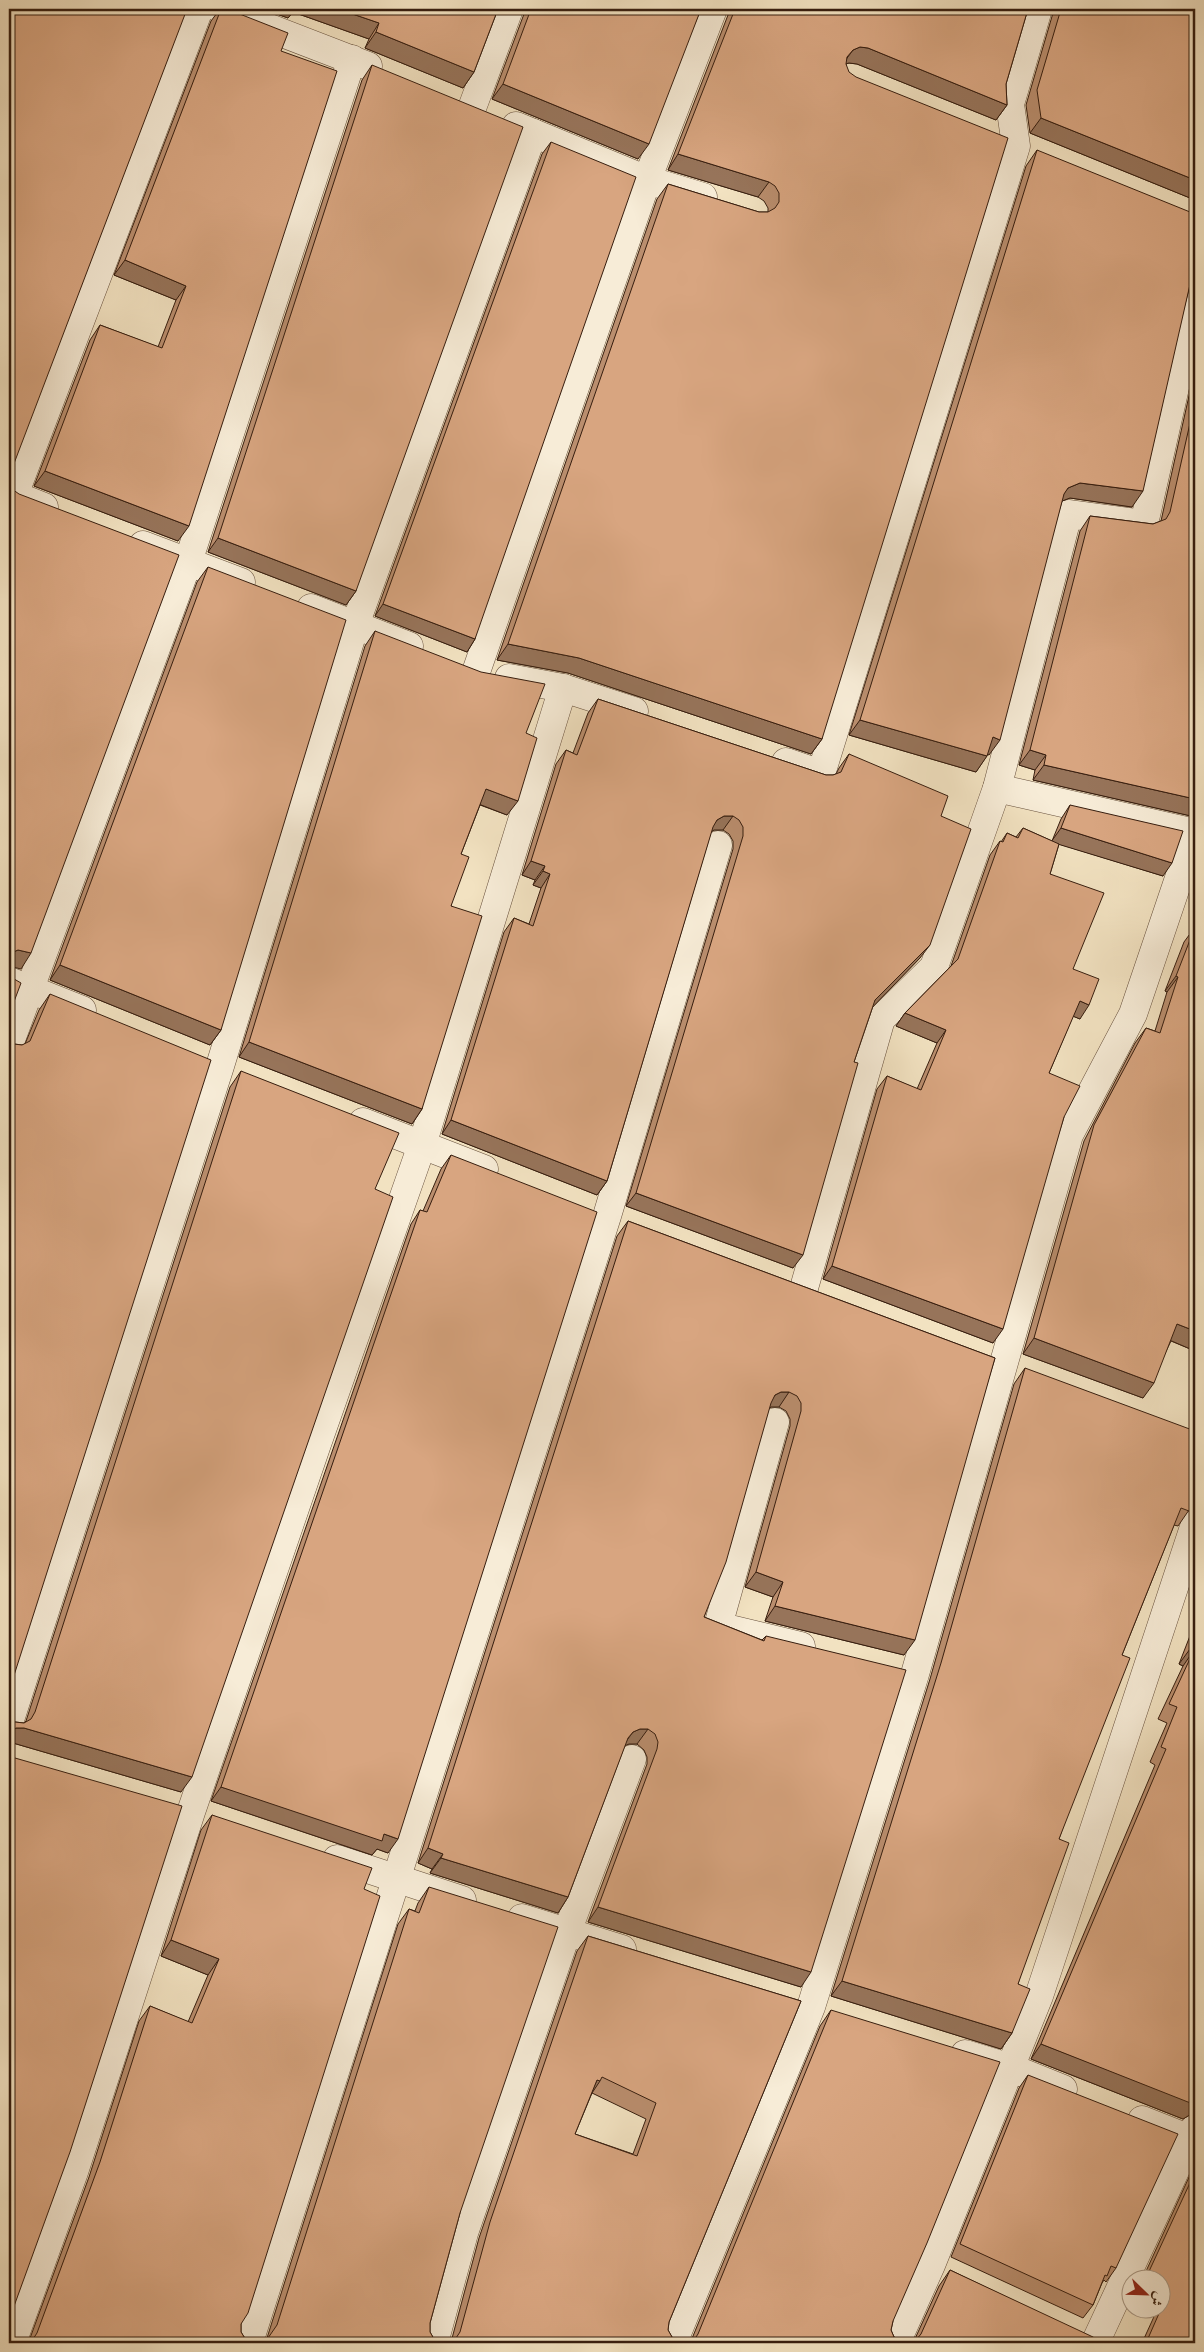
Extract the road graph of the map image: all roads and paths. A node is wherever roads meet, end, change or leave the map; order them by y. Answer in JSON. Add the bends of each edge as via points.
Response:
{"nodes":[{"id":1,"x":199,"y":9,"type":"edge"},
{"id":2,"x":220,"y":9,"type":"edge"},
{"id":3,"x":509,"y":9,"type":"edge"},
{"id":4,"x":713,"y":9,"type":"edge"},
{"id":5,"x":1038,"y":9,"type":"edge"},
{"id":6,"x":352,"y":59,"type":"junction"},
{"id":7,"x":389,"y":74,"type":"edge"},
{"id":8,"x":533,"y":133,"type":"junction"},
{"id":9,"x":989,"y":135,"type":"edge"},
{"id":10,"x":1016,"y":146,"type":"junction"},
{"id":11,"x":1043,"y":157,"type":"edge"},
{"id":12,"x":647,"y":180,"type":"junction"},
{"id":13,"x":727,"y":204,"type":"edge"},
{"id":14,"x":1195,"y":299,"type":"edge"},
{"id":15,"x":10,"y":499,"type":"edge"},
{"id":16,"x":69,"y":516,"type":"edge"},
{"id":17,"x":124,"y":538,"type":"edge"},
{"id":18,"x":188,"y":562,"type":"junction"},
{"id":19,"x":262,"y":590,"type":"edge"},
{"id":20,"x":290,"y":600,"type":"edge"},
{"id":21,"x":355,"y":625,"type":"junction"},
{"id":22,"x":429,"y":654,"type":"edge"},
{"id":23,"x":563,"y":688,"type":"junction"},
{"id":24,"x":656,"y":719,"type":"edge"},
{"id":25,"x":766,"y":756,"type":"edge"},
{"id":26,"x":998,"y":788,"type":"junction"},
{"id":27,"x":1195,"y":832,"type":"edge"},
{"id":28,"x":718,"y":845,"type":"dead end"},
{"id":29,"x":19,"y":985,"type":"edge"},
{"id":30,"x":102,"y":1019,"type":"edge"},
{"id":31,"x":9,"y":1045,"type":"edge"},
{"id":32,"x":193,"y":1055,"type":"edge"},
{"id":33,"x":220,"y":1066,"type":"junction"},
{"id":34,"x":248,"y":1077,"type":"edge"},
{"id":35,"x":339,"y":1113,"type":"edge"},
{"id":36,"x":422,"y":1145,"type":"junction"},
{"id":37,"x":505,"y":1177,"type":"edge"},
{"id":38,"x":597,"y":1213,"type":"junction"},
{"id":39,"x":635,"y":1226,"type":"edge"},
{"id":40,"x":831,"y":1298,"type":"edge"},
{"id":41,"x":994,"y":1360,"type":"junction"},
{"id":42,"x":1030,"y":1373,"type":"edge"},
{"id":43,"x":775,"y":1422,"type":"dead end"},
{"id":44,"x":1195,"y":1524,"type":"edge"},
{"id":45,"x":821,"y":1651,"type":"edge"},
{"id":46,"x":887,"y":1667,"type":"edge"},
{"id":47,"x":915,"y":1674,"type":"junction"},
{"id":48,"x":9,"y":1723,"type":"edge"},
{"id":49,"x":632,"y":1759,"type":"dead end"},
{"id":50,"x":164,"y":1804,"type":"edge"},
{"id":51,"x":204,"y":1816,"type":"junction"},
{"id":52,"x":310,"y":1850,"type":"edge"},
{"id":53,"x":395,"y":1879,"type":"junction"},
{"id":54,"x":567,"y":1932,"type":"junction"},
{"id":55,"x":642,"y":1955,"type":"edge"},
{"id":56,"x":783,"y":1998,"type":"edge"},
{"id":57,"x":811,"y":2007,"type":"junction"},
{"id":58,"x":840,"y":2015,"type":"edge"},
{"id":59,"x":944,"y":2047,"type":"edge"},
{"id":60,"x":1011,"y":2068,"type":"junction"},
{"id":61,"x":1082,"y":2096,"type":"edge"},
{"id":62,"x":1118,"y":2110,"type":"edge"},
{"id":63,"x":1193,"y":2133,"type":"edge"},
{"id":64,"x":931,"y":2265,"type":"junction"},
{"id":65,"x":957,"y":2277,"type":"edge"},
{"id":66,"x":1070,"y":2329,"type":"edge"},
{"id":67,"x":1097,"y":2342,"type":"edge"},
{"id":68,"x":12,"y":2343,"type":"edge"},
{"id":69,"x":245,"y":2343,"type":"edge"},
{"id":70,"x":434,"y":2343,"type":"edge"},
{"id":71,"x":673,"y":2343,"type":"edge"},
{"id":72,"x":896,"y":2343,"type":"edge"}],
"edges":[{"from":1,"to":15,"type":"street"},
{"from":2,"to":6,"type":"street"},
{"from":3,"to":8,"type":"street","via":[[463,104]]},
{"from":4,"to":12,"type":"street"},
{"from":5,"to":10,"type":"street","via":[[1010,104]]},
{"from":6,"to":7,"type":"street"},
{"from":6,"to":18,"type":"street"},
{"from":8,"to":12,"type":"street"},
{"from":8,"to":21,"type":"street"},
{"from":9,"to":10,"type":"street"},
{"from":10,"to":11,"type":"street"},
{"from":10,"to":25,"type":"street","via":[[821,774]]},
{"from":12,"to":13,"type":"street"},
{"from":12,"to":23,"type":"street","via":[[466,668]]},
{"from":14,"to":26,"type":"street","via":[[1144,524],[1068,514]]},
{"from":15,"to":16,"type":"street"},
{"from":17,"to":18,"type":"street"},
{"from":18,"to":19,"type":"street"},
{"from":18,"to":29,"type":"street"},
{"from":20,"to":21,"type":"street"},
{"from":21,"to":22,"type":"street"},
{"from":21,"to":33,"type":"street"},
{"from":23,"to":24,"type":"street"},
{"from":23,"to":36,"type":"street"},
{"from":26,"to":27,"type":"street"},
{"from":26,"to":40,"type":"street","via":[[934,968],[881,1019],[794,1285]]},
{"from":27,"to":41,"type":"street","via":[[1133,1014],[1069,1135]]},
{"from":28,"to":38,"type":"street"},
{"from":29,"to":30,"type":"street"},
{"from":29,"to":31,"type":"street"},
{"from":32,"to":33,"type":"street"},
{"from":33,"to":34,"type":"street"},
{"from":33,"to":48,"type":"street"},
{"from":35,"to":36,"type":"street"},
{"from":36,"to":37,"type":"street"},
{"from":36,"to":51,"type":"street","via":[[313,1453]]},
{"from":38,"to":39,"type":"street"},
{"from":38,"to":53,"type":"street"},
{"from":41,"to":42,"type":"street"},
{"from":41,"to":47,"type":"street"},
{"from":43,"to":45,"type":"street","via":[[718,1626]]},
{"from":44,"to":60,"type":"street","via":[[1039,1996]]},
{"from":46,"to":47,"type":"street"},
{"from":47,"to":57,"type":"street"},
{"from":49,"to":54,"type":"street"},
{"from":50,"to":51,"type":"street"},
{"from":51,"to":68,"type":"street"},
{"from":52,"to":53,"type":"street"},
{"from":53,"to":54,"type":"street"},
{"from":53,"to":69,"type":"street","via":[[252,2336]]},
{"from":54,"to":55,"type":"street"},
{"from":54,"to":70,"type":"street","via":[[464,2233]]},
{"from":56,"to":57,"type":"street"},
{"from":57,"to":58,"type":"street"},
{"from":57,"to":71,"type":"street"},
{"from":59,"to":60,"type":"street"},
{"from":60,"to":61,"type":"street"},
{"from":60,"to":64,"type":"street"},
{"from":62,"to":63,"type":"street"},
{"from":63,"to":67,"type":"street"},
{"from":64,"to":65,"type":"street"},
{"from":64,"to":72,"type":"street"},
{"from":66,"to":67,"type":"street"}]}
